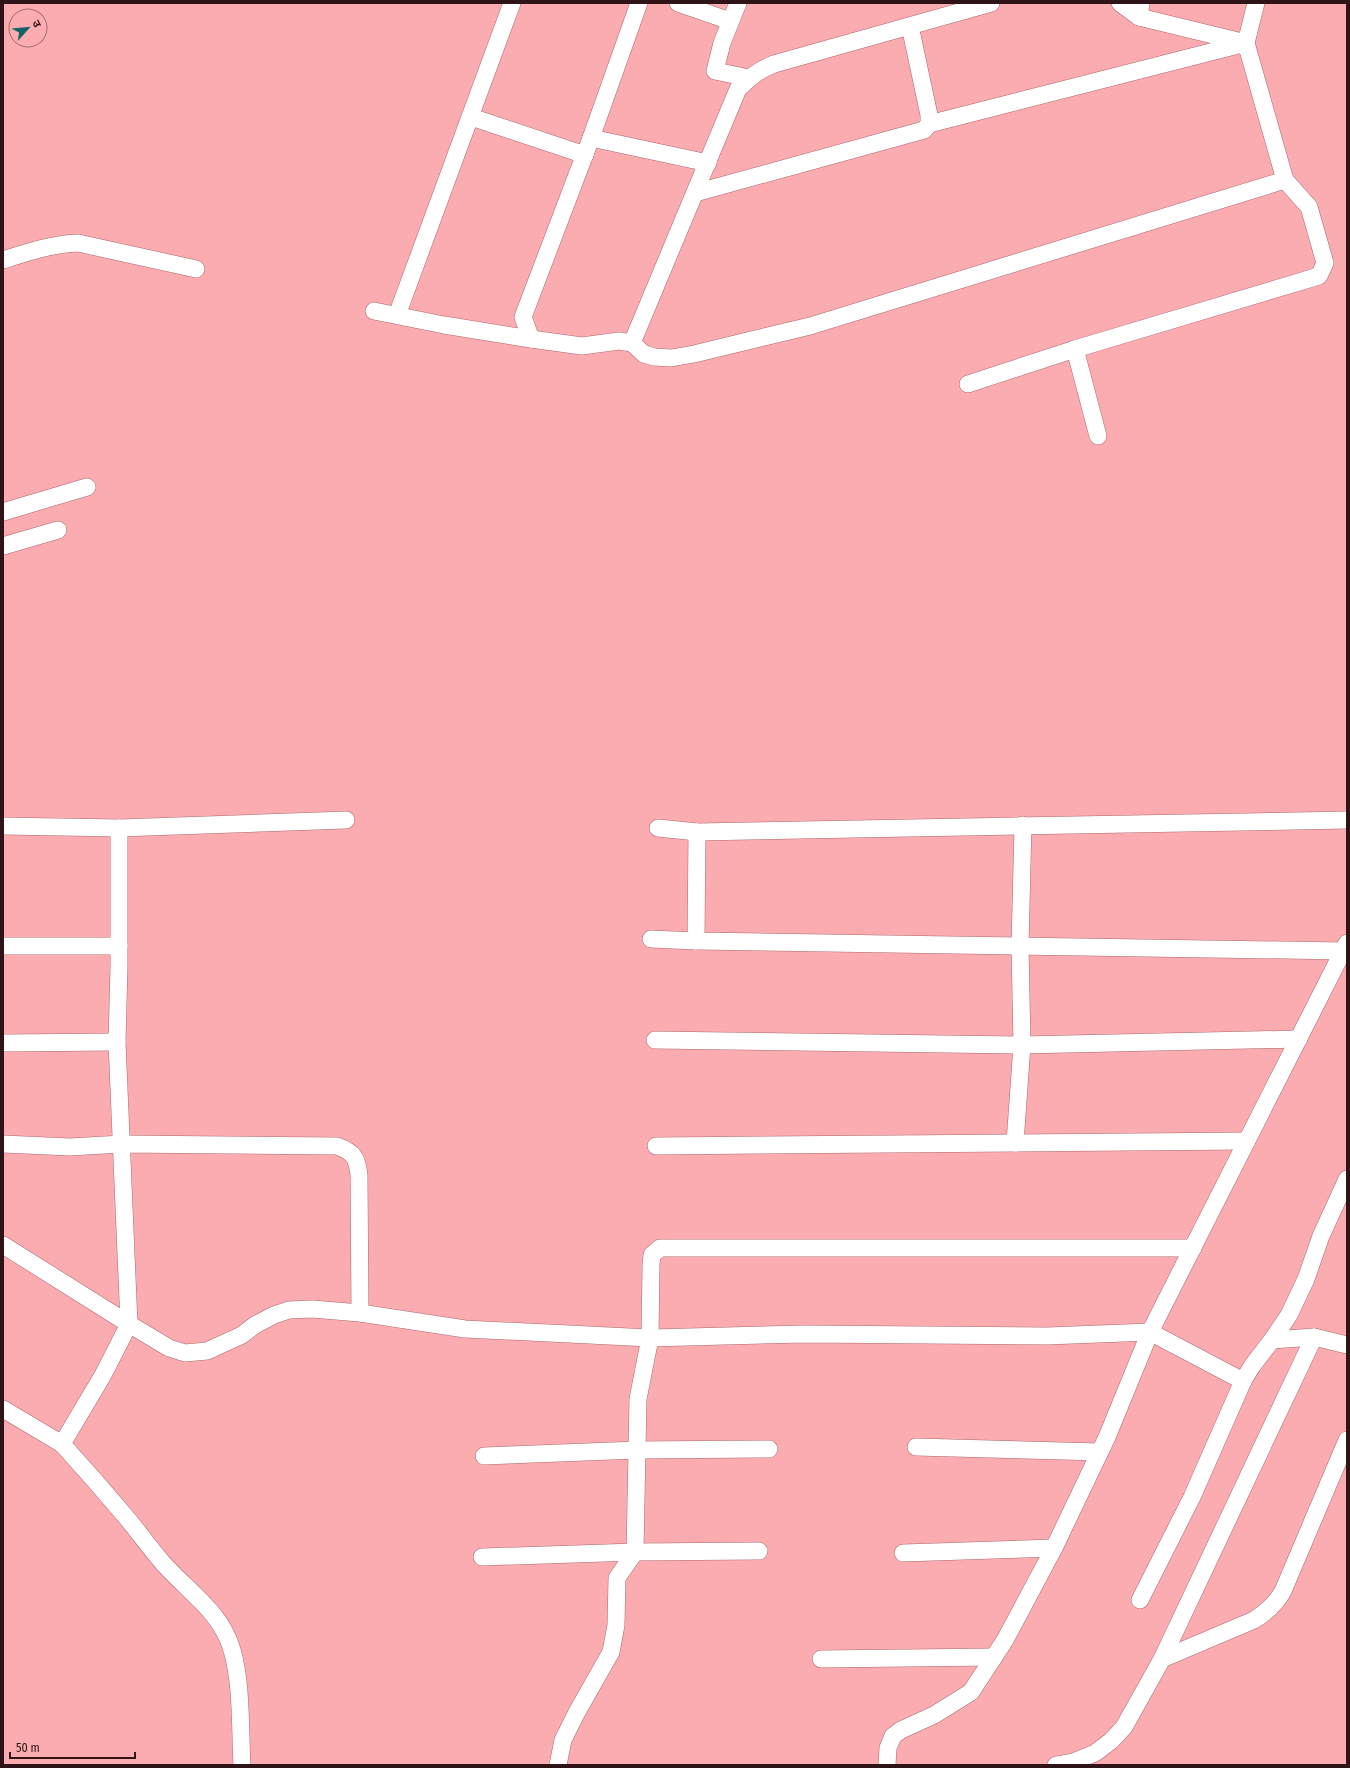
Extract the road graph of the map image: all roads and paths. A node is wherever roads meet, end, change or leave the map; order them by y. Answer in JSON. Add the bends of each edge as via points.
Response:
{"nodes":[{"id":1,"x":512,"y":3,"type":"edge"},
{"id":2,"x":639,"y":3,"type":"edge"},
{"id":3,"x":678,"y":3,"type":"edge"},
{"id":4,"x":738,"y":3,"type":"edge"},
{"id":5,"x":991,"y":3,"type":"edge"},
{"id":6,"x":1120,"y":3,"type":"edge"},
{"id":7,"x":1256,"y":3,"type":"edge"},
{"id":8,"x":1140,"y":10,"type":"edge"},
{"id":9,"x":730,"y":21,"type":"junction"},
{"id":10,"x":910,"y":26,"type":"junction"},
{"id":11,"x":1246,"y":43,"type":"junction"},
{"id":12,"x":749,"y":78,"type":"junction"},
{"id":13,"x":471,"y":117,"type":"junction"},
{"id":14,"x":929,"y":124,"type":"junction"},
{"id":15,"x":591,"y":138,"type":"junction"},
{"id":16,"x":585,"y":155,"type":"junction"},
{"id":17,"x":708,"y":163,"type":"junction"},
{"id":18,"x":1285,"y":180,"type":"junction"},
{"id":19,"x":695,"y":193,"type":"junction"},
{"id":20,"x":3,"y":260,"type":"edge"},
{"id":21,"x":196,"y":268,"type":"dead end"},
{"id":22,"x":400,"y":307,"type":"dead end"},
{"id":23,"x":374,"y":311,"type":"dead end"},
{"id":24,"x":531,"y":339,"type":"junction"},
{"id":25,"x":632,"y":343,"type":"junction"},
{"id":26,"x":1074,"y":349,"type":"junction"},
{"id":27,"x":968,"y":384,"type":"dead end"},
{"id":28,"x":1098,"y":436,"type":"dead end"},
{"id":29,"x":87,"y":487,"type":"dead end"},
{"id":30,"x":3,"y":512,"type":"edge"},
{"id":31,"x":58,"y":530,"type":"dead end"},
{"id":32,"x":3,"y":546,"type":"edge"},
{"id":33,"x":346,"y":820,"type":"dead end"},
{"id":34,"x":1347,"y":820,"type":"edge"},
{"id":35,"x":1023,"y":825,"type":"junction"},
{"id":36,"x":3,"y":826,"type":"edge"},
{"id":37,"x":119,"y":828,"type":"junction"},
{"id":38,"x":658,"y":828,"type":"dead end"},
{"id":39,"x":697,"y":832,"type":"junction"},
{"id":40,"x":651,"y":939,"type":"dead end"},
{"id":41,"x":696,"y":941,"type":"junction"},
{"id":42,"x":3,"y":946,"type":"edge"},
{"id":43,"x":119,"y":946,"type":"junction"},
{"id":44,"x":1020,"y":946,"type":"junction"},
{"id":45,"x":1345,"y":947,"type":"edge"},
{"id":46,"x":1299,"y":1039,"type":"junction"},
{"id":47,"x":655,"y":1040,"type":"dead end"},
{"id":48,"x":117,"y":1042,"type":"junction"},
{"id":49,"x":3,"y":1043,"type":"edge"},
{"id":50,"x":1022,"y":1045,"type":"junction"},
{"id":51,"x":1247,"y":1141,"type":"junction"},
{"id":52,"x":1015,"y":1143,"type":"junction"},
{"id":53,"x":3,"y":1144,"type":"edge"},
{"id":54,"x":122,"y":1144,"type":"junction"},
{"id":55,"x":656,"y":1146,"type":"dead end"},
{"id":56,"x":1347,"y":1179,"type":"edge"},
{"id":57,"x":3,"y":1245,"type":"edge"},
{"id":58,"x":1192,"y":1248,"type":"junction"},
{"id":59,"x":360,"y":1313,"type":"junction"},
{"id":60,"x":129,"y":1324,"type":"junction"},
{"id":61,"x":1150,"y":1332,"type":"junction"},
{"id":62,"x":1314,"y":1337,"type":"junction"},
{"id":63,"x":650,"y":1338,"type":"junction"},
{"id":64,"x":1272,"y":1340,"type":"junction"},
{"id":65,"x":1347,"y":1345,"type":"edge"},
{"id":66,"x":1243,"y":1381,"type":"junction"},
{"id":67,"x":3,"y":1409,"type":"edge"},
{"id":68,"x":1347,"y":1440,"type":"edge"},
{"id":69,"x":62,"y":1444,"type":"junction"},
{"id":70,"x":916,"y":1447,"type":"dead end"},
{"id":71,"x":769,"y":1449,"type":"dead end"},
{"id":72,"x":638,"y":1450,"type":"junction"},
{"id":73,"x":1100,"y":1452,"type":"junction"},
{"id":74,"x":484,"y":1456,"type":"dead end"},
{"id":75,"x":1054,"y":1548,"type":"junction"},
{"id":76,"x":758,"y":1551,"type":"dead end"},
{"id":77,"x":635,"y":1552,"type":"junction"},
{"id":78,"x":903,"y":1553,"type":"dead end"},
{"id":79,"x":482,"y":1557,"type":"dead end"},
{"id":80,"x":1140,"y":1600,"type":"dead end"},
{"id":81,"x":994,"y":1657,"type":"junction"},
{"id":82,"x":821,"y":1659,"type":"dead end"},
{"id":83,"x":1162,"y":1659,"type":"junction"},
{"id":84,"x":242,"y":1765,"type":"edge"},
{"id":85,"x":558,"y":1765,"type":"edge"},
{"id":86,"x":887,"y":1765,"type":"edge"},
{"id":87,"x":1056,"y":1765,"type":"edge"}],
"edges":[{"from":1,"to":13,"type":"street"},
{"from":2,"to":15,"type":"street"},
{"from":3,"to":9,"type":"street"},
{"from":4,"to":9,"type":"street"},
{"from":5,"to":10,"type":"street"},
{"from":6,"to":8,"type":"street"},
{"from":7,"to":11,"type":"street"},
{"from":8,"to":11,"type":"street"},
{"from":9,"to":12,"type":"street","via":[[715,71]]},
{"from":10,"to":12,"type":"street","via":[[774,64],[759,70]]},
{"from":10,"to":14,"type":"street"},
{"from":11,"to":14,"type":"street"},
{"from":11,"to":18,"type":"street"},
{"from":12,"to":17,"type":"street","via":[[738,89]]},
{"from":13,"to":16,"type":"street"},
{"from":13,"to":22,"type":"street"},
{"from":14,"to":19,"type":"street","via":[[924,130],[916,133]]},
{"from":15,"to":16,"type":"street"},
{"from":15,"to":17,"type":"street"},
{"from":16,"to":24,"type":"street","via":[[523,318]]},
{"from":17,"to":19,"type":"street"},
{"from":18,"to":25,"type":"street","via":[[810,326],[671,358],[644,354]]},
{"from":18,"to":26,"type":"street","via":[[1309,207],[1325,263],[1319,276]]},
{"from":19,"to":25,"type":"street"},
{"from":20,"to":21,"type":"street","via":[[61,243],[78,243]]},
{"from":23,"to":24,"type":"street"},
{"from":24,"to":25,"type":"street","via":[[582,346],[619,341]]},
{"from":26,"to":27,"type":"street"},
{"from":26,"to":28,"type":"street"},
{"from":29,"to":30,"type":"street"},
{"from":31,"to":32,"type":"street"},
{"from":33,"to":37,"type":"street"},
{"from":34,"to":35,"type":"street"},
{"from":35,"to":39,"type":"street"},
{"from":35,"to":44,"type":"street"},
{"from":36,"to":37,"type":"street"},
{"from":37,"to":43,"type":"street"},
{"from":38,"to":39,"type":"street"},
{"from":39,"to":41,"type":"street"},
{"from":40,"to":41,"type":"street"},
{"from":41,"to":44,"type":"street"},
{"from":42,"to":43,"type":"street"},
{"from":43,"to":48,"type":"street"},
{"from":44,"to":45,"type":"street"},
{"from":44,"to":50,"type":"street"},
{"from":45,"to":46,"type":"street"},
{"from":46,"to":50,"type":"street"},
{"from":46,"to":51,"type":"street"},
{"from":47,"to":50,"type":"street"},
{"from":48,"to":49,"type":"street"},
{"from":48,"to":54,"type":"street"},
{"from":50,"to":52,"type":"street"},
{"from":51,"to":52,"type":"street"},
{"from":51,"to":58,"type":"street"},
{"from":52,"to":55,"type":"street"},
{"from":53,"to":54,"type":"street","via":[[70,1147]]},
{"from":54,"to":59,"type":"street","via":[[337,1146],[347,1150],[357,1160],[359,1175]]},
{"from":54,"to":60,"type":"street"},
{"from":56,"to":64,"type":"street","via":[[1321,1236],[1306,1279],[1289,1315]]},
{"from":57,"to":60,"type":"street"},
{"from":58,"to":61,"type":"street"},
{"from":58,"to":63,"type":"street","via":[[660,1248],[652,1255]]},
{"from":59,"to":60,"type":"street","via":[[290,1310],[274,1315],[242,1335],[207,1351],[185,1353],[169,1348]]},
{"from":59,"to":63,"type":"street","via":[[465,1328]]},
{"from":60,"to":69,"type":"street","via":[[103,1375]]},
{"from":61,"to":63,"type":"street","via":[[1039,1336],[803,1334]]},
{"from":61,"to":66,"type":"street"},
{"from":61,"to":73,"type":"street"},
{"from":62,"to":64,"type":"street"},
{"from":62,"to":65,"type":"street"},
{"from":62,"to":83,"type":"street"},
{"from":63,"to":72,"type":"street","via":[[638,1399]]},
{"from":64,"to":66,"type":"street"},
{"from":66,"to":80,"type":"street","via":[[1192,1497]]},
{"from":67,"to":69,"type":"street"},
{"from":68,"to":83,"type":"street","via":[[1277,1602],[1254,1620]]},
{"from":69,"to":84,"type":"street","via":[[126,1516],[161,1561],[184,1586],[206,1604],[221,1626],[234,1657]]},
{"from":70,"to":73,"type":"street"},
{"from":71,"to":72,"type":"street"},
{"from":72,"to":74,"type":"street"},
{"from":72,"to":77,"type":"street"},
{"from":73,"to":75,"type":"street"},
{"from":75,"to":78,"type":"street"},
{"from":75,"to":81,"type":"street"},
{"from":76,"to":77,"type":"street"},
{"from":77,"to":79,"type":"street"},
{"from":77,"to":85,"type":"street","via":[[617,1578],[616,1625],[611,1652],[566,1733]]},
{"from":81,"to":82,"type":"street"},
{"from":81,"to":86,"type":"street","via":[[971,1692],[934,1716],[900,1730],[893,1736],[888,1748]]},
{"from":83,"to":87,"type":"street","via":[[1124,1727],[1111,1741],[1095,1753],[1073,1762]]}]}
